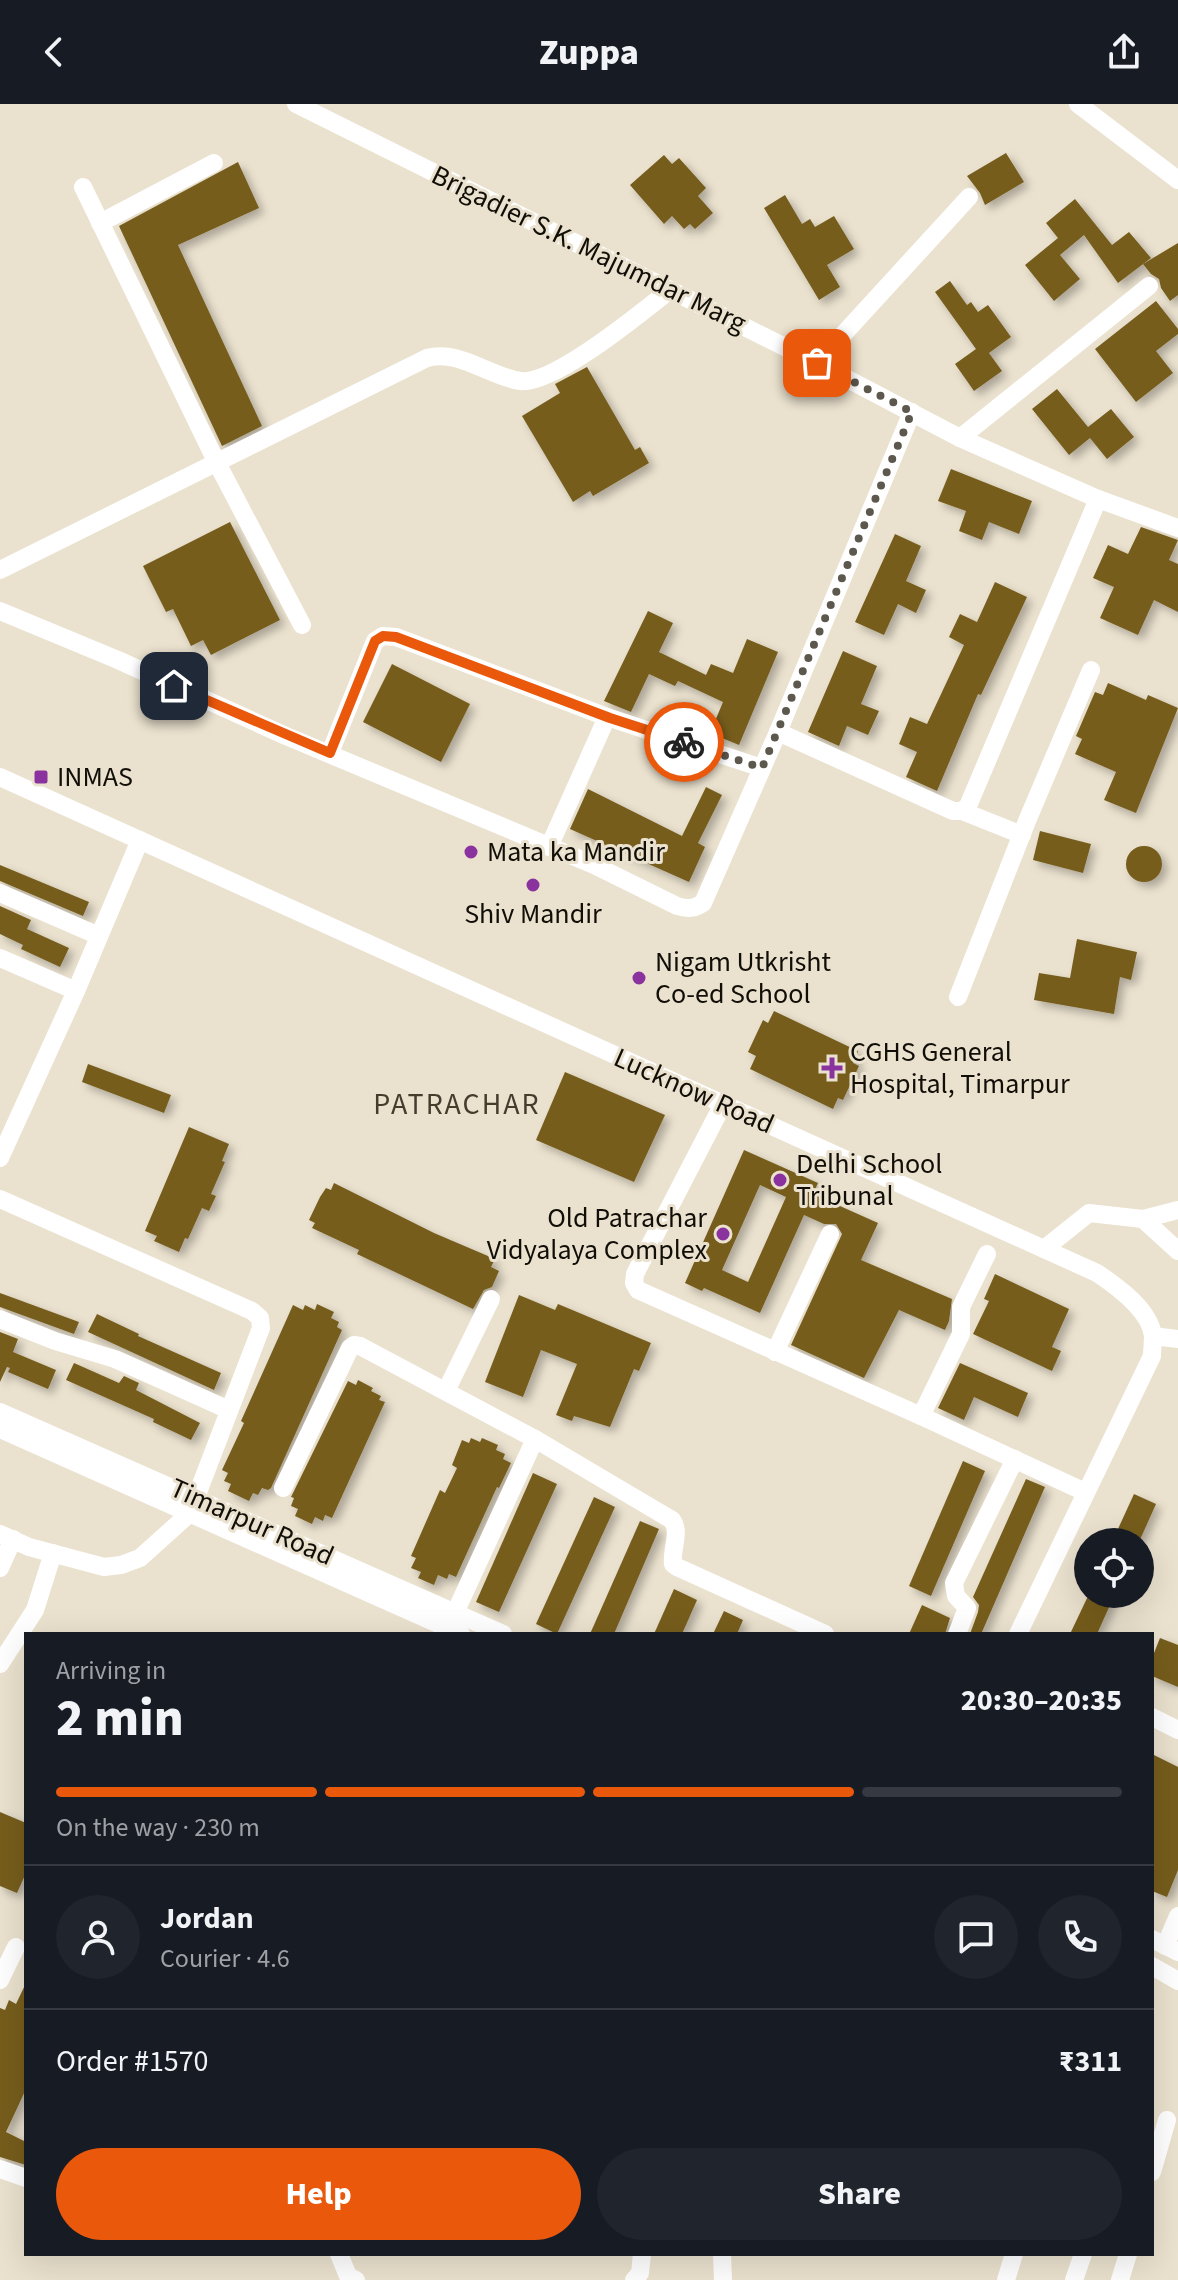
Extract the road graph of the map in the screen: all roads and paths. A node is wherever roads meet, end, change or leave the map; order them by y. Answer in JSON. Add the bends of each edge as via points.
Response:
{"nodes":[{"id":1,"x":296,"y":104,"type":"edge"},
{"id":2,"x":1078,"y":104,"type":"edge"},
{"id":3,"x":214,"y":163,"type":"dead end"},
{"id":4,"x":1178,"y":180,"type":"edge"},
{"id":5,"x":83,"y":187,"type":"dead end"},
{"id":6,"x":969,"y":197,"type":"dead end"},
{"id":7,"x":100,"y":223,"type":"junction"},
{"id":8,"x":1149,"y":286,"type":"dead end"},
{"id":9,"x":670,"y":290,"type":"junction"},
{"id":10,"x":817,"y":363,"type":"junction"},
{"id":11,"x":912,"y":412,"type":"junction"},
{"id":12,"x":960,"y":438,"type":"junction"},
{"id":13,"x":216,"y":461,"type":"junction"},
{"id":14,"x":1098,"y":499,"type":"junction"},
{"id":15,"x":1178,"y":528,"type":"edge"},
{"id":16,"x":0,"y":570,"type":"edge"},
{"id":17,"x":0,"y":611,"type":"edge"},
{"id":18,"x":302,"y":625,"type":"dead end"},
{"id":19,"x":1091,"y":670,"type":"dead end"},
{"id":20,"x":607,"y":717,"type":"junction"},
{"id":21,"x":778,"y":732,"type":"junction"},
{"id":22,"x":330,"y":753,"type":"junction"},
{"id":23,"x":762,"y":768,"type":"junction"},
{"id":24,"x":0,"y":777,"type":"edge"},
{"id":25,"x":962,"y":811,"type":"junction"},
{"id":26,"x":1022,"y":835,"type":"junction"},
{"id":27,"x":140,"y":840,"type":"junction"},
{"id":28,"x":549,"y":847,"type":"junction"},
{"id":29,"x":0,"y":893,"type":"edge"},
{"id":30,"x":99,"y":936,"type":"junction"},
{"id":31,"x":0,"y":958,"type":"edge"},
{"id":32,"x":76,"y":991,"type":"junction"},
{"id":33,"x":958,"y":997,"type":"dead end"},
{"id":34,"x":723,"y":1104,"type":"junction"},
{"id":35,"x":0,"y":1111,"type":"edge"},
{"id":36,"x":18,"y":1119,"type":"junction"},
{"id":37,"x":0,"y":1158,"type":"edge"},
{"id":38,"x":0,"y":1199,"type":"edge"},
{"id":39,"x":1178,"y":1210,"type":"edge"},
{"id":40,"x":1143,"y":1219,"type":"junction"},
{"id":41,"x":830,"y":1234,"type":"dead end"},
{"id":42,"x":1044,"y":1249,"type":"junction"},
{"id":43,"x":1178,"y":1251,"type":"edge"},
{"id":44,"x":987,"y":1254,"type":"dead end"},
{"id":45,"x":491,"y":1299,"type":"dead end"},
{"id":46,"x":0,"y":1319,"type":"edge"},
{"id":47,"x":1153,"y":1336,"type":"junction"},
{"id":48,"x":1178,"y":1339,"type":"edge"},
{"id":49,"x":775,"y":1352,"type":"junction"},
{"id":50,"x":446,"y":1391,"type":"junction"},
{"id":51,"x":229,"y":1410,"type":"junction"},
{"id":52,"x":0,"y":1412,"type":"edge"},
{"id":53,"x":921,"y":1416,"type":"junction"},
{"id":54,"x":0,"y":1429,"type":"edge"},
{"id":55,"x":535,"y":1439,"type":"junction"},
{"id":56,"x":1015,"y":1459,"type":"junction"},
{"id":57,"x":283,"y":1488,"type":"dead end"},
{"id":58,"x":1085,"y":1492,"type":"junction"},
{"id":59,"x":193,"y":1506,"type":"junction"},
{"id":60,"x":7,"y":1536,"type":"edge"},
{"id":61,"x":53,"y":1553,"type":"junction"},
{"id":62,"x":0,"y":1568,"type":"edge"},
{"id":63,"x":455,"y":1613,"type":"junction"},
{"id":64,"x":457,"y":1632,"type":"edge"},
{"id":65,"x":498,"y":1632,"type":"edge"},
{"id":66,"x":821,"y":1632,"type":"edge"},
{"id":67,"x":958,"y":1632,"type":"edge"},
{"id":68,"x":1019,"y":1632,"type":"edge"},
{"id":69,"x":0,"y":1664,"type":"edge"},
{"id":70,"x":1154,"y":1718,"type":"edge"},
{"id":71,"x":1178,"y":1730,"type":"edge"},
{"id":72,"x":1178,"y":1916,"type":"edge"},
{"id":73,"x":1165,"y":1946,"type":"edge"},
{"id":74,"x":14,"y":1947,"type":"edge"},
{"id":75,"x":1154,"y":1967,"type":"edge"},
{"id":76,"x":0,"y":1980,"type":"edge"},
{"id":77,"x":1178,"y":1981,"type":"edge"},
{"id":78,"x":1166,"y":2120,"type":"edge"},
{"id":79,"x":1154,"y":2165,"type":"edge"},
{"id":80,"x":0,"y":2169,"type":"edge"},
{"id":81,"x":24,"y":2177,"type":"edge"},
{"id":82,"x":340,"y":2256,"type":"edge"},
{"id":83,"x":642,"y":2256,"type":"edge"},
{"id":84,"x":722,"y":2256,"type":"edge"},
{"id":85,"x":1013,"y":2256,"type":"edge"},
{"id":86,"x":1082,"y":2256,"type":"edge"},
{"id":87,"x":1127,"y":2256,"type":"edge"},
{"id":88,"x":356,"y":2280,"type":"edge"},
{"id":89,"x":634,"y":2280,"type":"edge"},
{"id":90,"x":723,"y":2280,"type":"edge"},
{"id":91,"x":1006,"y":2280,"type":"edge"},
{"id":92,"x":1074,"y":2280,"type":"edge"},
{"id":93,"x":1120,"y":2280,"type":"edge"}],
"edges":[{"from":1,"to":9,"type":"street","name":"Brigadier S.K. Majumdar Marg"},
{"from":2,"to":4,"type":"street"},
{"from":3,"to":7,"type":"street"},
{"from":5,"to":7,"type":"street"},
{"from":6,"to":10,"type":"street"},
{"from":7,"to":13,"type":"street"},
{"from":8,"to":12,"type":"street"},
{"from":9,"to":10,"type":"street","name":"Brigadier S.K. Majumdar Marg"},
{"from":9,"to":13,"type":"street","via":[[580,358],[531,380],[518,381],[438,355]]},
{"from":10,"to":11,"type":"street","name":"Brigadier S.K. Majumdar Marg"},
{"from":11,"to":12,"type":"street","name":"Brigadier S.K. Majumdar Marg"},
{"from":11,"to":21,"type":"street"},
{"from":12,"to":14,"type":"street","name":"Brigadier S.K. Majumdar Marg"},
{"from":13,"to":16,"type":"street"},
{"from":13,"to":18,"type":"street"},
{"from":14,"to":15,"type":"street","name":"Brigadier S.K. Majumdar Marg"},
{"from":14,"to":25,"type":"street"},
{"from":17,"to":22,"type":"street"},
{"from":19,"to":26,"type":"street"},
{"from":20,"to":22,"type":"street","via":[[383,636],[375,641]]},
{"from":20,"to":23,"type":"street"},
{"from":20,"to":28,"type":"street"},
{"from":21,"to":23,"type":"street"},
{"from":21,"to":25,"type":"street"},
{"from":22,"to":28,"type":"street"},
{"from":23,"to":28,"type":"street","via":[[703,903],[696,908],[677,906]]},
{"from":24,"to":27,"type":"street","name":"Lucknow Road"},
{"from":25,"to":26,"type":"street"},
{"from":26,"to":33,"type":"street"},
{"from":27,"to":30,"type":"street"},
{"from":27,"to":34,"type":"street","name":"Lucknow Road"},
{"from":29,"to":30,"type":"street"},
{"from":30,"to":32,"type":"street"},
{"from":31,"to":32,"type":"street"},
{"from":32,"to":36,"type":"street"},
{"from":34,"to":42,"type":"street","name":"Lucknow Road"},
{"from":34,"to":49,"type":"street","via":[[634,1283],[646,1295]]},
{"from":35,"to":36,"type":"street"},
{"from":36,"to":37,"type":"street"},
{"from":38,"to":51,"type":"street","via":[[260,1318],[258,1339]]},
{"from":39,"to":40,"type":"street"},
{"from":40,"to":42,"type":"street","via":[[1089,1213]]},
{"from":40,"to":43,"type":"street"},
{"from":41,"to":49,"type":"street"},
{"from":42,"to":47,"type":"street","name":"Lucknow Road","via":[[1117,1286],[1148,1319]]},
{"from":44,"to":53,"type":"street","via":[[961,1307],[961,1334]]},
{"from":45,"to":50,"type":"street"},
{"from":46,"to":51,"type":"street","via":[[115,1359]]},
{"from":47,"to":48,"type":"street"},
{"from":47,"to":58,"type":"street","via":[[1152,1356]]},
{"from":49,"to":53,"type":"street"},
{"from":50,"to":55,"type":"street"},
{"from":50,"to":57,"type":"street","via":[[354,1345]]},
{"from":51,"to":59,"type":"street"},
{"from":52,"to":59,"type":"street","name":"Timarpur Road"},
{"from":53,"to":56,"type":"street"},
{"from":54,"to":59,"type":"street","name":"Timarpur Road"},
{"from":55,"to":63,"type":"street"},
{"from":55,"to":66,"type":"street","via":[[672,1520],[677,1528],[672,1558],[677,1567]]},
{"from":56,"to":58,"type":"street"},
{"from":56,"to":67,"type":"street","via":[[954,1583],[956,1596],[967,1608]]},
{"from":58,"to":68,"type":"street"},
{"from":59,"to":61,"type":"street","via":[[140,1558],[121,1565],[104,1567]]},
{"from":59,"to":63,"type":"street","name":"Timarpur Road"},
{"from":59,"to":64,"type":"street","name":"Timarpur Road"},
{"from":60,"to":61,"type":"street"},
{"from":60,"to":62,"type":"street"},
{"from":61,"to":69,"type":"street","via":[[35,1610]]},
{"from":63,"to":65,"type":"street","name":"Timarpur Road"},
{"from":70,"to":71,"type":"street"},
{"from":72,"to":73,"type":"street"},
{"from":74,"to":76,"type":"street"},
{"from":75,"to":77,"type":"street"},
{"from":78,"to":79,"type":"street"},
{"from":80,"to":81,"type":"street"},
{"from":82,"to":88,"type":"street","via":[[348,2276]]},
{"from":83,"to":89,"type":"street"},
{"from":84,"to":90,"type":"street"},
{"from":85,"to":91,"type":"street"},
{"from":86,"to":92,"type":"street"},
{"from":87,"to":93,"type":"street"}]}
